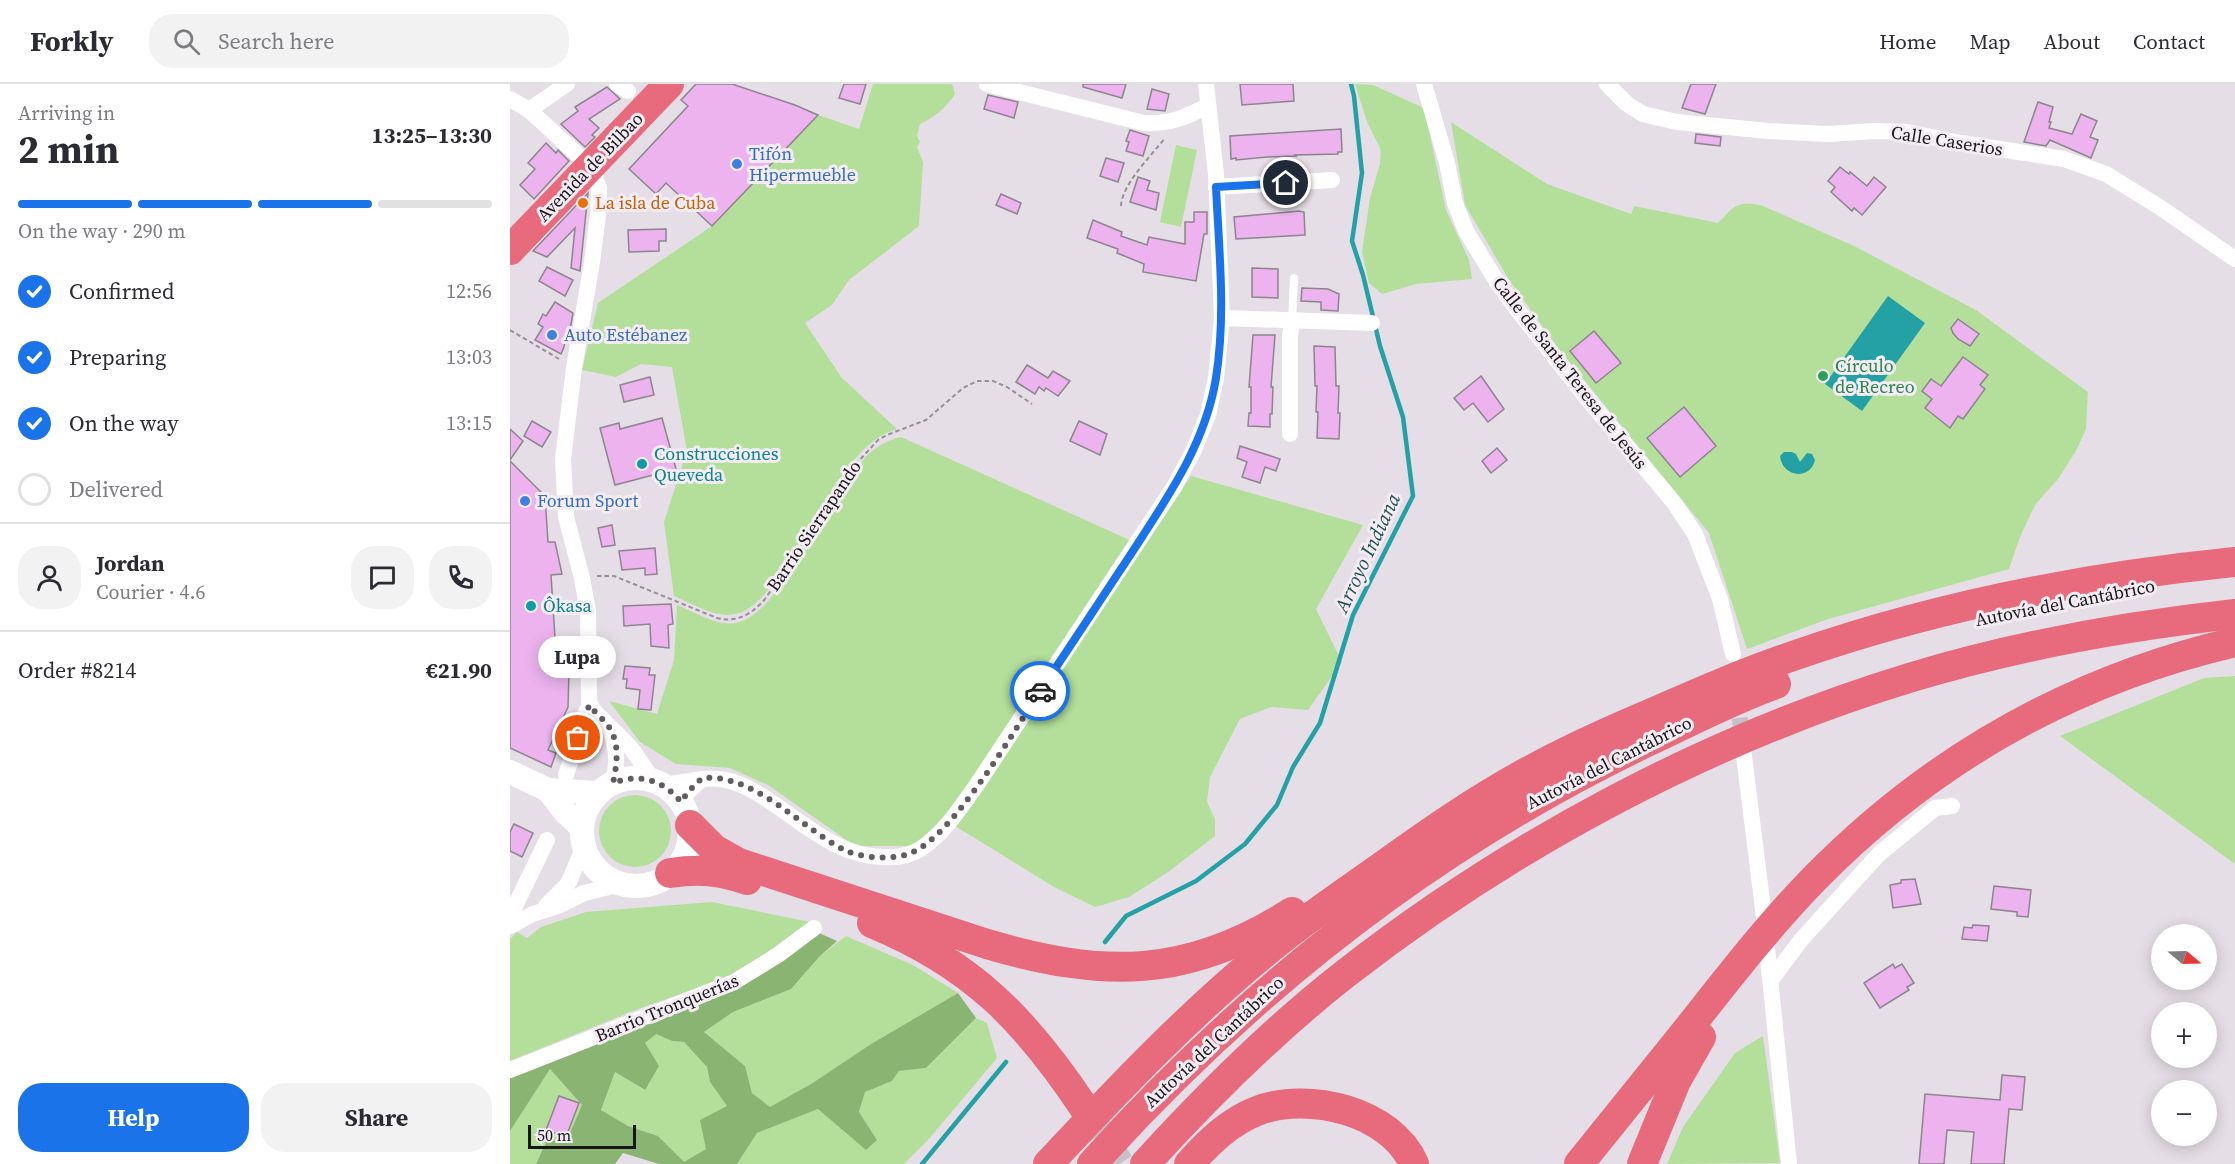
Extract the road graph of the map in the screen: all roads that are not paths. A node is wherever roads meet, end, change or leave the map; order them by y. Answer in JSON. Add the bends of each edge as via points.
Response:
{"nodes":[{"id":1,"x":567,"y":84,"type":"edge"},
{"id":2,"x":669,"y":84,"type":"edge"},
{"id":3,"x":987,"y":84,"type":"edge"},
{"id":4,"x":1206,"y":84,"type":"edge"},
{"id":5,"x":1424,"y":84,"type":"edge"},
{"id":6,"x":1607,"y":84,"type":"edge"},
{"id":7,"x":510,"y":99,"type":"edge"},
{"id":8,"x":1208,"y":106,"type":"junction"},
{"id":9,"x":529,"y":110,"type":"junction"},
{"id":10,"x":591,"y":167,"type":"junction"},
{"id":11,"x":1332,"y":180,"type":"dead end"},
{"id":12,"x":1216,"y":187,"type":"junction"},
{"id":13,"x":510,"y":250,"type":"edge"},
{"id":14,"x":2235,"y":259,"type":"edge"},
{"id":15,"x":1294,"y":278,"type":"dead end"},
{"id":16,"x":1222,"y":318,"type":"junction"},
{"id":17,"x":1372,"y":323,"type":"dead end"},
{"id":18,"x":1291,"y":328,"type":"junction"},
{"id":19,"x":1290,"y":434,"type":"dead end"},
{"id":20,"x":2235,"y":562,"type":"edge"},
{"id":21,"x":2235,"y":573,"type":"edge"},
{"id":22,"x":2235,"y":614,"type":"edge"},
{"id":23,"x":2235,"y":642,"type":"edge"},
{"id":24,"x":1751,"y":671,"type":"junction"},
{"id":25,"x":1713,"y":699,"type":"junction"},
{"id":26,"x":590,"y":705,"type":"junction"},
{"id":27,"x":610,"y":728,"type":"junction"},
{"id":28,"x":1735,"y":751,"type":"junction"},
{"id":29,"x":510,"y":772,"type":"edge"},
{"id":30,"x":702,"y":778,"type":"junction"},
{"id":31,"x":557,"y":783,"type":"junction"},
{"id":32,"x":658,"y":783,"type":"junction"},
{"id":33,"x":1502,"y":786,"type":"junction"},
{"id":34,"x":606,"y":788,"type":"junction"},
{"id":35,"x":1952,"y":806,"type":"dead end"},
{"id":36,"x":687,"y":822,"type":"junction"},
{"id":37,"x":583,"y":837,"type":"junction"},
{"id":38,"x":547,"y":840,"type":"dead end"},
{"id":39,"x":670,"y":873,"type":"junction"},
{"id":40,"x":735,"y":875,"type":"junction"},
{"id":41,"x":622,"y":884,"type":"junction"},
{"id":42,"x":541,"y":910,"type":"junction"},
{"id":43,"x":512,"y":925,"type":"edge"},
{"id":44,"x":814,"y":928,"type":"dead end"},
{"id":45,"x":1759,"y":963,"type":"junction"},
{"id":46,"x":510,"y":1070,"type":"edge"},
{"id":47,"x":1084,"y":1109,"type":"tunnel mouth"},
{"id":48,"x":1048,"y":1164,"type":"edge"},
{"id":49,"x":1092,"y":1164,"type":"edge"},
{"id":50,"x":1145,"y":1164,"type":"edge"},
{"id":51,"x":1189,"y":1164,"type":"edge"},
{"id":52,"x":1414,"y":1164,"type":"edge"},
{"id":53,"x":1579,"y":1164,"type":"edge"},
{"id":54,"x":1641,"y":1164,"type":"edge"},
{"id":55,"x":1789,"y":1164,"type":"edge"}],
"edges":[{"from":1,"to":9,"type":"street"},
{"from":2,"to":10,"type":"highway","name":"Avenida de Bilbao"},
{"from":3,"to":8,"type":"street","via":[[1144,123],[1178,121]]},
{"from":4,"to":8,"type":"street"},
{"from":5,"to":24,"type":"street","name":"Calle de Santa Teresa de Jesús","via":[[1466,231],[1497,282],[1695,534]]},
{"from":6,"to":14,"type":"street","name":"Calle Caserios","via":[[1643,114],[1677,122],[1828,134],[1907,132],[2064,159],[2106,174]]},
{"from":7,"to":9,"type":"street"},
{"from":8,"to":12,"type":"street"},
{"from":9,"to":10,"type":"street"},
{"from":10,"to":13,"type":"highway","name":"Avenida de Bilbao"},
{"from":10,"to":26,"type":"street","via":[[599,188],[598,214],[563,459],[566,517],[588,612]]},
{"from":11,"to":12,"type":"street"},
{"from":12,"to":16,"type":"street"},
{"from":15,"to":18,"type":"lane"},
{"from":16,"to":18,"type":"street"},
{"from":16,"to":30,"type":"street","via":[[1208,415],[1174,487],[999,754],[956,814],[924,847],[908,855],[855,854],[836,846],[748,787],[724,779]]},
{"from":17,"to":18,"type":"street"},
{"from":18,"to":19,"type":"street"},
{"from":20,"to":24,"type":"highway","via":[[2092,581],[1954,608]]},
{"from":21,"to":24,"type":"highway","name":"Autovía del Cantábrico","via":[[2105,591]]},
{"from":22,"to":28,"type":"highway","name":"Autovía del Cantábrico","via":[[2137,627],[1910,678],[1762,732]]},
{"from":23,"to":45,"type":"highway","via":[[2142,669],[2068,698],[1998,734],[1924,782],[1863,833],[1792,910]]},
{"from":24,"to":25,"type":"highway","name":"Autovía del Cantábrico"},
{"from":25,"to":33,"type":"highway","via":[[1578,746]]},
{"from":25,"to":49,"type":"highway","name":"Autovía del Cantábrico","via":[[1536,799],[1358,916],[1206,1045]]},
{"from":26,"to":27,"type":"street"},
{"from":26,"to":31,"type":"street"},
{"from":27,"to":32,"type":"street"},
{"from":27,"to":34,"type":"street","via":[[617,753]]},
{"from":28,"to":45,"type":"street"},
{"from":28,"to":50,"type":"highway","name":"Autovía del Cantábrico","via":[[1575,822],[1407,928],[1344,975],[1244,1061]]},
{"from":29,"to":31,"type":"main road"},
{"from":30,"to":32,"type":"street"},
{"from":30,"to":36,"type":"street","via":[[688,792]]},
{"from":31,"to":34,"type":"main road"},
{"from":31,"to":37,"type":"main road","via":[[565,812]]},
{"from":32,"to":34,"type":"main road","via":[[633,778]]},
{"from":32,"to":36,"type":"main road"},
{"from":33,"to":36,"type":"highway","via":[[1452,809],[1282,919],[1240,941],[1179,962],[1138,968],[1071,964],[987,944],[739,863],[714,849]]},
{"from":33,"to":48,"type":"highway","via":[[1313,915],[1250,965],[1140,1066]]},
{"from":34,"to":37,"type":"main road","via":[[587,809]]},
{"from":35,"to":45,"type":"street","via":[[1935,808],[1879,854],[1801,940]]},
{"from":36,"to":39,"type":"main road","via":[[686,852]]},
{"from":36,"to":40,"type":"highway","via":[[710,858]]},
{"from":37,"to":41,"type":"main road","via":[[588,857],[602,874]]},
{"from":37,"to":42,"type":"street","via":[[568,884]]},
{"from":38,"to":43,"type":"street","via":[[515,906]]},
{"from":39,"to":40,"type":"highway","via":[[706,870]]},
{"from":39,"to":41,"type":"main road","via":[[652,883]]},
{"from":40,"to":47,"type":"highway","via":[[884,928],[968,976],[1027,1030]]},
{"from":41,"to":42,"type":"street","via":[[584,893]]},
{"from":42,"to":43,"type":"street"},
{"from":44,"to":46,"type":"street","name":"Barrio Tronquerías","via":[[778,956],[734,982]]},
{"from":45,"to":53,"type":"highway"},
{"from":45,"to":54,"type":"highway","via":[[1712,1020],[1688,1060]]},
{"from":45,"to":55,"type":"street"},
{"from":51,"to":52,"type":"highway","via":[[1210,1140],[1240,1120],[1257,1111],[1295,1103],[1335,1107],[1377,1124],[1398,1141]]}]}
